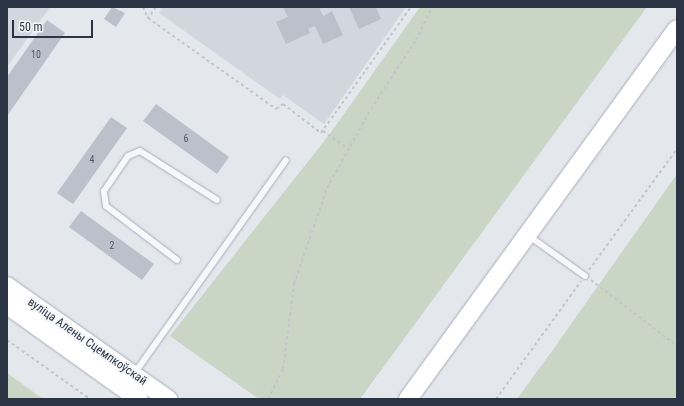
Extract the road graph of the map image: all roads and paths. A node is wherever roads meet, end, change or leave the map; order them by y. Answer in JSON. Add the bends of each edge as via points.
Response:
{"nodes":[{"id":1,"x":143,"y":7,"type":"edge"},
{"id":2,"x":156,"y":7,"type":"edge"},
{"id":3,"x":411,"y":7,"type":"edge"},
{"id":4,"x":432,"y":7,"type":"edge"},
{"id":5,"x":148,"y":18,"type":"junction"},
{"id":6,"x":677,"y":29,"type":"edge"},
{"id":7,"x":323,"y":130,"type":"junction"},
{"id":8,"x":348,"y":149,"type":"junction"},
{"id":9,"x":286,"y":160,"type":"dead end"},
{"id":10,"x":217,"y":200,"type":"dead end"},
{"id":11,"x":528,"y":235,"type":"junction"},
{"id":12,"x":177,"y":260,"type":"dead end"},
{"id":13,"x":585,"y":276,"type":"joint"},
{"id":14,"x":7,"y":286,"type":"edge"},
{"id":15,"x":7,"y":305,"type":"edge"},
{"id":16,"x":7,"y":340,"type":"edge"},
{"id":17,"x":677,"y":346,"type":"edge"},
{"id":18,"x":133,"y":376,"type":"junction"},
{"id":19,"x":90,"y":399,"type":"edge"},
{"id":20,"x":139,"y":399,"type":"edge"},
{"id":21,"x":168,"y":399,"type":"edge"},
{"id":22,"x":268,"y":399,"type":"edge"},
{"id":23,"x":408,"y":399,"type":"edge"}],
"edges":[{"from":1,"to":5,"type":"path"},
{"from":2,"to":5,"type":"path"},
{"from":3,"to":7,"type":"path"},
{"from":4,"to":8,"type":"path","via":[[416,40]]},
{"from":5,"to":7,"type":"path","via":[[276,109],[283,104],[321,133]]},
{"from":6,"to":11,"type":"main road"},
{"from":7,"to":8,"type":"path"},
{"from":8,"to":22,"type":"path","via":[[327,188],[294,284],[283,368]]},
{"from":9,"to":18,"type":"lane"},
{"from":10,"to":12,"type":"lane","via":[[140,150],[128,156],[104,191],[106,206]]},
{"from":11,"to":13,"type":"lane"},
{"from":11,"to":23,"type":"main road"},
{"from":13,"to":17,"type":"path"},
{"from":14,"to":18,"type":"main road","name":"вуліца Алены Сцемпкоўскай"},
{"from":15,"to":20,"type":"main road","name":"вуліца Алены Сцемпкоўскай"},
{"from":16,"to":19,"type":"path"},
{"from":18,"to":21,"type":"main road","name":"вуліца Алены Сцемпкоўскай"}]}
